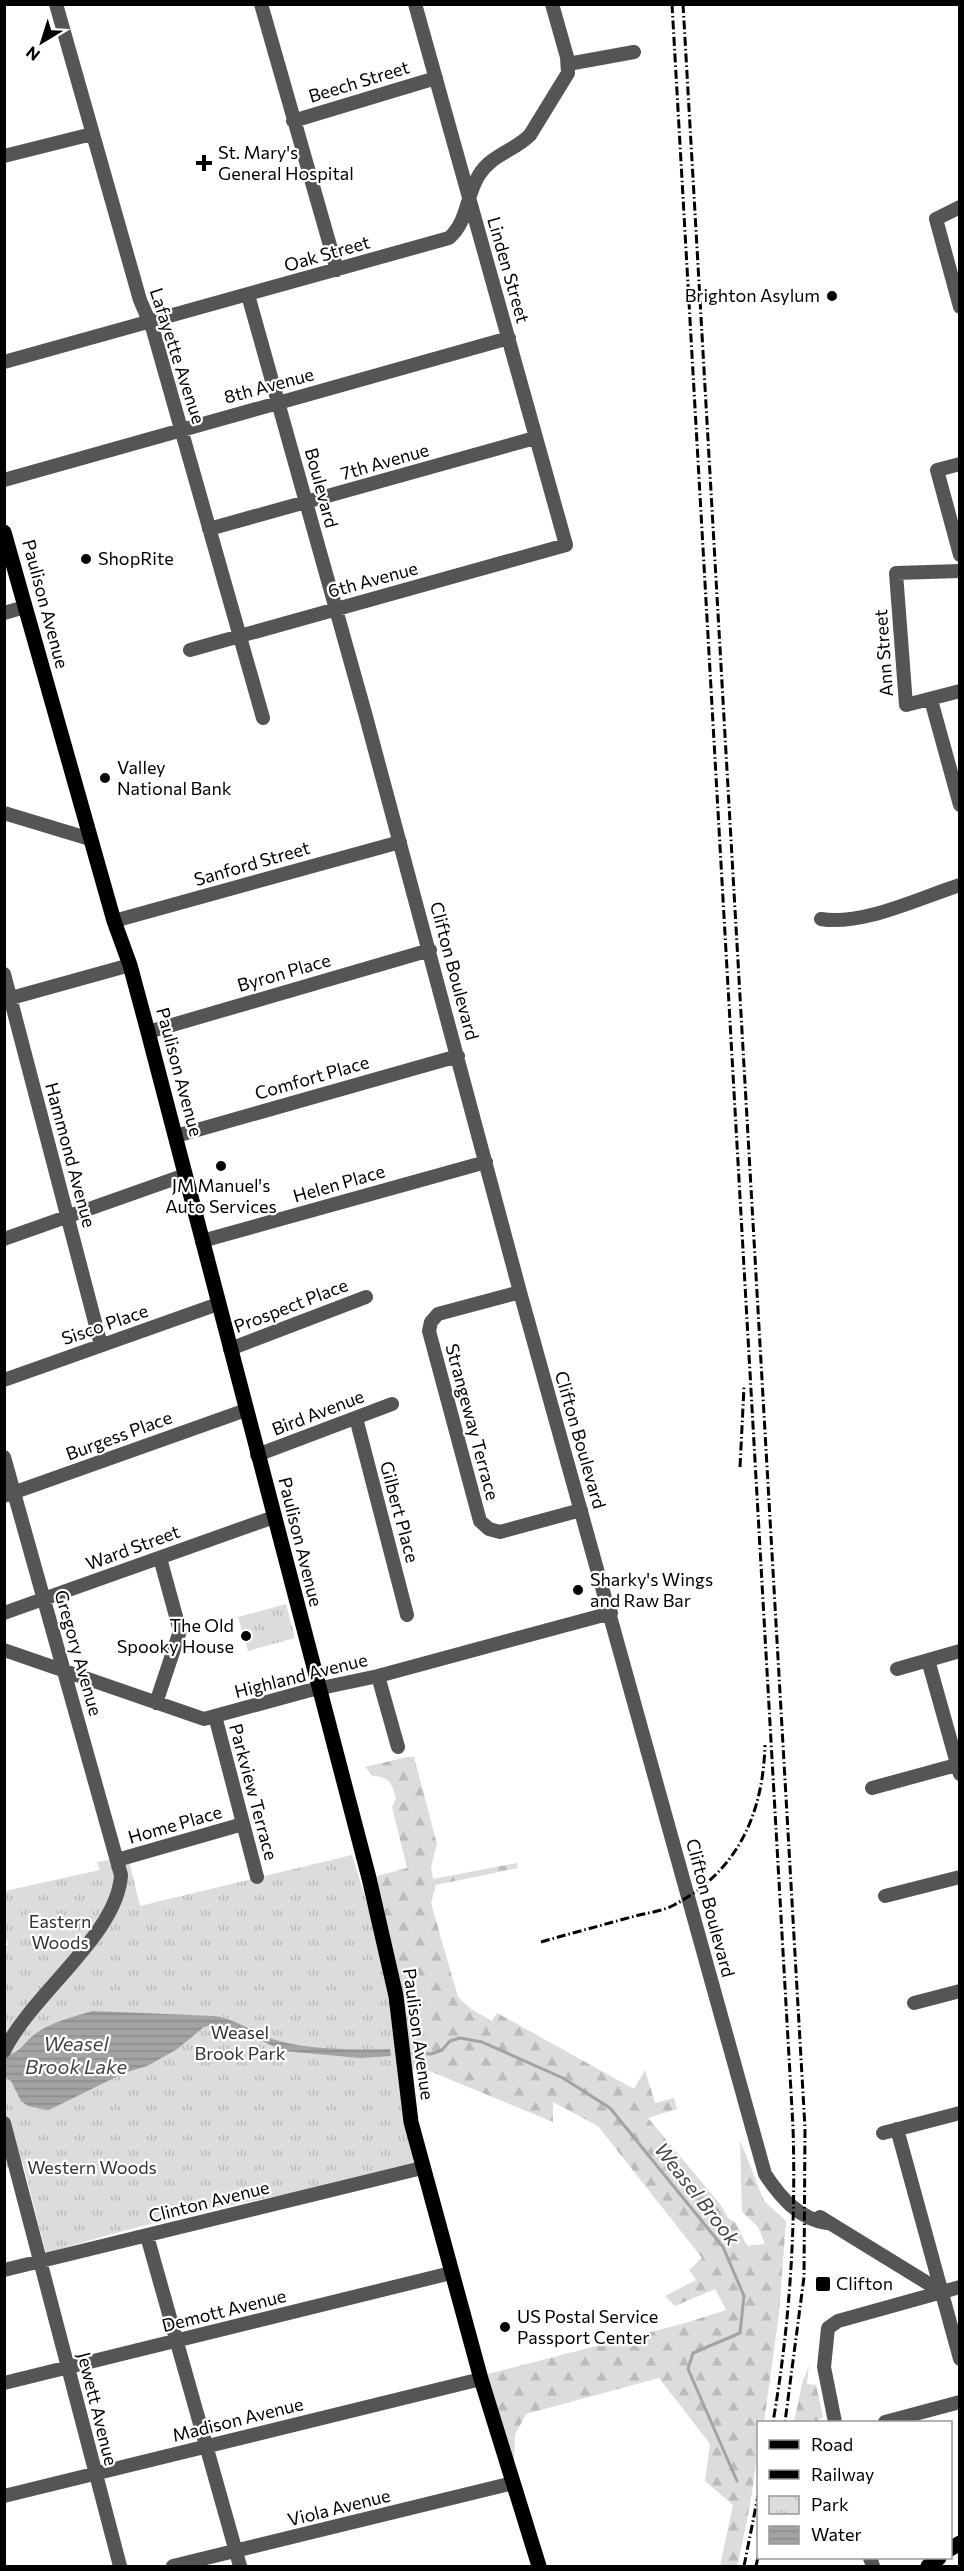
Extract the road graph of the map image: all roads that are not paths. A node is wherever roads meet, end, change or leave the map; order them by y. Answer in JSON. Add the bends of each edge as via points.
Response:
{"nodes":[{"id":1,"x":56,"y":4,"type":"edge"},
{"id":2,"x":261,"y":4,"type":"edge"},
{"id":3,"x":415,"y":4,"type":"edge"},
{"id":4,"x":552,"y":4,"type":"edge"},
{"id":5,"x":634,"y":52,"type":"dead end"},
{"id":6,"x":568,"y":64,"type":"junction"},
{"id":7,"x":436,"y":78,"type":"junction"},
{"id":8,"x":293,"y":121,"type":"junction"},
{"id":9,"x":92,"y":134,"type":"junction"},
{"id":10,"x":4,"y":156,"type":"edge"},
{"id":11,"x":469,"y":200,"type":"junction"},
{"id":12,"x":960,"y":207,"type":"edge"},
{"id":13,"x":337,"y":270,"type":"junction"},
{"id":14,"x":248,"y":295,"type":"junction"},
{"id":15,"x":960,"y":307,"type":"edge"},
{"id":16,"x":149,"y":321,"type":"junction"},
{"id":17,"x":508,"y":338,"type":"junction"},
{"id":18,"x":4,"y":362,"type":"edge"},
{"id":19,"x":279,"y":402,"type":"junction"},
{"id":20,"x":181,"y":429,"type":"junction"},
{"id":21,"x":535,"y":438,"type":"junction"},
{"id":22,"x":960,"y":464,"type":"edge"},
{"id":23,"x":4,"y":480,"type":"edge"},
{"id":24,"x":307,"y":502,"type":"junction"},
{"id":25,"x":209,"y":529,"type":"junction"},
{"id":26,"x":4,"y":532,"type":"edge"},
{"id":27,"x":566,"y":545,"type":"joint"},
{"id":28,"x":960,"y":555,"type":"edge"},
{"id":29,"x":960,"y":571,"type":"edge"},
{"id":30,"x":25,"y":607,"type":"junction"},
{"id":31,"x":336,"y":608,"type":"junction"},
{"id":32,"x":4,"y":613,"type":"edge"},
{"id":33,"x":239,"y":636,"type":"junction"},
{"id":34,"x":190,"y":650,"type":"dead end"},
{"id":35,"x":359,"y":690,"type":"joint"},
{"id":36,"x":960,"y":691,"type":"edge"},
{"id":37,"x":931,"y":699,"type":"junction"},
{"id":38,"x":263,"y":718,"type":"dead end"},
{"id":39,"x":960,"y":805,"type":"edge"},
{"id":40,"x":4,"y":813,"type":"edge"},
{"id":41,"x":90,"y":839,"type":"junction"},
{"id":42,"x":400,"y":842,"type":"junction"},
{"id":43,"x":960,"y":885,"type":"edge"},
{"id":44,"x":821,"y":919,"type":"dead end"},
{"id":45,"x":114,"y":921,"type":"junction"},
{"id":46,"x":430,"y":950,"type":"junction"},
{"id":47,"x":130,"y":965,"type":"junction"},
{"id":48,"x":4,"y":974,"type":"edge"},
{"id":49,"x":8,"y":999,"type":"edge"},
{"id":50,"x":148,"y":1032,"type":"junction"},
{"id":51,"x":458,"y":1056,"type":"junction"},
{"id":52,"x":176,"y":1136,"type":"junction"},
{"id":53,"x":486,"y":1162,"type":"junction"},
{"id":54,"x":185,"y":1175,"type":"junction"},
{"id":55,"x":68,"y":1216,"type":"junction"},
{"id":56,"x":4,"y":1239,"type":"edge"},
{"id":57,"x":202,"y":1242,"type":"junction"},
{"id":58,"x":520,"y":1292,"type":"junction"},
{"id":59,"x":366,"y":1297,"type":"dead end"},
{"id":60,"x":218,"y":1304,"type":"junction"},
{"id":61,"x":101,"y":1345,"type":"junction"},
{"id":62,"x":230,"y":1349,"type":"junction"},
{"id":63,"x":4,"y":1380,"type":"edge"},
{"id":64,"x":392,"y":1404,"type":"dead end"},
{"id":65,"x":246,"y":1410,"type":"junction"},
{"id":66,"x":356,"y":1418,"type":"junction"},
{"id":67,"x":258,"y":1455,"type":"junction"},
{"id":68,"x":4,"y":1457,"type":"edge"},
{"id":69,"x":10,"y":1494,"type":"edge"},
{"id":70,"x":581,"y":1510,"type":"junction"},
{"id":71,"x":274,"y":1517,"type":"junction"},
{"id":72,"x":160,"y":1558,"type":"junction"},
{"id":73,"x":44,"y":1599,"type":"junction"},
{"id":74,"x":4,"y":1613,"type":"edge"},
{"id":75,"x":611,"y":1613,"type":"junction"},
{"id":76,"x":407,"y":1615,"type":"dead end"},
{"id":77,"x":4,"y":1650,"type":"edge"},
{"id":78,"x":960,"y":1651,"type":"edge"},
{"id":79,"x":928,"y":1660,"type":"junction"},
{"id":80,"x":897,"y":1669,"type":"dead end"},
{"id":81,"x":64,"y":1671,"type":"junction"},
{"id":82,"x":378,"y":1676,"type":"junction"},
{"id":83,"x":320,"y":1688,"type":"junction"},
{"id":84,"x":156,"y":1703,"type":"junction"},
{"id":85,"x":215,"y":1716,"type":"junction"},
{"id":86,"x":398,"y":1747,"type":"dead end"},
{"id":87,"x":959,"y":1768,"type":"edge"},
{"id":88,"x":872,"y":1788,"type":"dead end"},
{"id":89,"x":243,"y":1824,"type":"junction"},
{"id":90,"x":117,"y":1860,"type":"junction"},
{"id":91,"x":257,"y":1877,"type":"dead end"},
{"id":92,"x":960,"y":1877,"type":"edge"},
{"id":93,"x":885,"y":1896,"type":"dead end"},
{"id":94,"x":960,"y":1991,"type":"edge"},
{"id":95,"x":914,"y":2003,"type":"dead end"},
{"id":96,"x":5,"y":2050,"type":"edge"},
{"id":97,"x":960,"y":2113,"type":"edge"},
{"id":98,"x":4,"y":2124,"type":"edge"},
{"id":99,"x":897,"y":2129,"type":"junction"},
{"id":100,"x":883,"y":2133,"type":"dead end"},
{"id":101,"x":422,"y":2168,"type":"junction"},
{"id":102,"x":147,"y":2236,"type":"junction"},
{"id":103,"x":41,"y":2261,"type":"junction"},
{"id":104,"x":4,"y":2270,"type":"edge"},
{"id":105,"x":451,"y":2273,"type":"junction"},
{"id":106,"x":960,"y":2287,"type":"edge"},
{"id":107,"x":942,"y":2292,"type":"junction"},
{"id":108,"x":178,"y":2341,"type":"junction"},
{"id":109,"x":960,"y":2359,"type":"edge"},
{"id":110,"x":68,"y":2367,"type":"junction"},
{"id":111,"x":481,"y":2379,"type":"junction"},
{"id":112,"x":4,"y":2383,"type":"edge"},
{"id":113,"x":960,"y":2402,"type":"edge"},
{"id":114,"x":835,"y":2421,"type":"edge"},
{"id":115,"x":889,"y":2421,"type":"edge"},
{"id":116,"x":207,"y":2446,"type":"junction"},
{"id":117,"x":95,"y":2474,"type":"junction"},
{"id":118,"x":513,"y":2482,"type":"junction"},
{"id":119,"x":4,"y":2496,"type":"edge"},
{"id":120,"x":236,"y":2552,"type":"junction"},
{"id":121,"x":120,"y":2566,"type":"edge"},
{"id":122,"x":173,"y":2566,"type":"edge"},
{"id":123,"x":240,"y":2566,"type":"edge"},
{"id":124,"x":539,"y":2566,"type":"edge"}],
"edges":[{"from":1,"to":9,"type":"street","name":"Lafayette Avenue"},
{"from":2,"to":8,"type":"street"},
{"from":3,"to":7,"type":"street","name":"Linden Street"},
{"from":4,"to":6,"type":"street"},
{"from":5,"to":6,"type":"street"},
{"from":6,"to":11,"type":"street","name":"Oak Street","via":[[563,84],[536,127],[522,143],[489,163],[478,176]]},
{"from":7,"to":8,"type":"street","name":"Beech Street"},
{"from":7,"to":11,"type":"street","name":"Linden Street"},
{"from":8,"to":13,"type":"street"},
{"from":9,"to":10,"type":"street"},
{"from":9,"to":16,"type":"street","name":"Lafayette Avenue"},
{"from":11,"to":13,"type":"street","name":"Oak Street","via":[[458,231],[449,238]]},
{"from":11,"to":17,"type":"street","name":"Linden Street"},
{"from":12,"to":15,"type":"street","via":[[936,219]]},
{"from":13,"to":14,"type":"street","name":"Oak Street"},
{"from":14,"to":16,"type":"street","name":"Oak Street"},
{"from":14,"to":19,"type":"street","name":"Boulevard"},
{"from":16,"to":18,"type":"street","name":"Oak Street"},
{"from":16,"to":20,"type":"street","name":"Lafayette Avenue"},
{"from":17,"to":19,"type":"street","name":"8th Avenue"},
{"from":17,"to":21,"type":"street","name":"Linden Street"},
{"from":19,"to":20,"type":"street","name":"8th Avenue"},
{"from":19,"to":24,"type":"street","name":"Boulevard"},
{"from":20,"to":23,"type":"street","name":"8th Avenue"},
{"from":20,"to":25,"type":"street","name":"Lafayette Avenue"},
{"from":21,"to":24,"type":"street","name":"7th Avenue"},
{"from":21,"to":27,"type":"street","name":"Linden Street"},
{"from":22,"to":28,"type":"street","via":[[937,470]]},
{"from":24,"to":25,"type":"street","name":"7th Avenue"},
{"from":24,"to":31,"type":"street","name":"Boulevard"},
{"from":25,"to":33,"type":"street","name":"Lafayette Avenue"},
{"from":26,"to":30,"type":"main road","name":"Paulison Avenue"},
{"from":27,"to":31,"type":"street","name":"6th Avenue"},
{"from":29,"to":37,"type":"street","name":"Ann Street","via":[[896,573],[906,705]]},
{"from":30,"to":32,"type":"street"},
{"from":30,"to":41,"type":"main road","name":"Paulison Avenue"},
{"from":31,"to":33,"type":"street","name":"6th Avenue"},
{"from":31,"to":35,"type":"street","name":"Boulevard"},
{"from":33,"to":34,"type":"street","name":"6th Avenue"},
{"from":33,"to":38,"type":"street","name":"Lafayette Avenue"},
{"from":35,"to":42,"type":"street","name":"Clifton Boulevard"},
{"from":36,"to":37,"type":"street"},
{"from":37,"to":39,"type":"street"},
{"from":40,"to":41,"type":"street"},
{"from":41,"to":45,"type":"main road","name":"Paulison Avenue"},
{"from":42,"to":45,"type":"street","name":"Sanford Street"},
{"from":42,"to":46,"type":"street","name":"Clifton Boulevard"},
{"from":43,"to":44,"type":"street","via":[[858,919]]},
{"from":45,"to":47,"type":"main road","name":"Paulison Avenue"},
{"from":46,"to":50,"type":"street","name":"Byron Place"},
{"from":46,"to":51,"type":"street","name":"Clifton Boulevard"},
{"from":47,"to":49,"type":"street"},
{"from":47,"to":50,"type":"main road","name":"Paulison Avenue"},
{"from":48,"to":49,"type":"street","name":"Hammond Avenue"},
{"from":49,"to":55,"type":"street","name":"Hammond Avenue"},
{"from":50,"to":52,"type":"main road","name":"Paulison Avenue"},
{"from":51,"to":52,"type":"street","name":"Comfort Place"},
{"from":51,"to":53,"type":"street","name":"Clifton Boulevard"},
{"from":52,"to":54,"type":"main road","name":"Paulison Avenue"},
{"from":53,"to":57,"type":"street","name":"Helen Place"},
{"from":53,"to":58,"type":"street","name":"Clifton Boulevard"},
{"from":54,"to":55,"type":"street"},
{"from":54,"to":57,"type":"main road","name":"Paulison Avenue"},
{"from":55,"to":56,"type":"street"},
{"from":55,"to":61,"type":"street","name":"Hammond Avenue"},
{"from":57,"to":60,"type":"main road","name":"Paulison Avenue"},
{"from":58,"to":70,"type":"street","name":"Clifton Boulevard"},
{"from":58,"to":70,"type":"street","name":"Strangeway Terrace","via":[[438,1314],[429,1331],[480,1521],[500,1532]]},
{"from":59,"to":62,"type":"street","name":"Prospect Place"},
{"from":60,"to":61,"type":"street","name":"Sisco Place"},
{"from":60,"to":62,"type":"main road","name":"Paulison Avenue"},
{"from":61,"to":63,"type":"street","name":"Sisco Place"},
{"from":62,"to":65,"type":"main road","name":"Paulison Avenue"},
{"from":64,"to":66,"type":"street","name":"Bird Avenue"},
{"from":65,"to":67,"type":"main road","name":"Paulison Avenue"},
{"from":65,"to":69,"type":"street","name":"Burgess Place"},
{"from":66,"to":67,"type":"street","name":"Bird Avenue"},
{"from":66,"to":76,"type":"street","name":"Gilbert Place"},
{"from":67,"to":71,"type":"main road","name":"Paulison Avenue"},
{"from":68,"to":69,"type":"street","name":"Gregory Avenue"},
{"from":69,"to":73,"type":"street","name":"Gregory Avenue"},
{"from":70,"to":75,"type":"street","name":"Clifton Boulevard"},
{"from":71,"to":72,"type":"street","name":"Ward Street"},
{"from":71,"to":83,"type":"main road","name":"Paulison Avenue"},
{"from":72,"to":73,"type":"street","name":"Ward Street"},
{"from":72,"to":84,"type":"street","via":[[180,1631]]},
{"from":73,"to":74,"type":"street","name":"Ward Street"},
{"from":73,"to":81,"type":"street","name":"Gregory Avenue"},
{"from":75,"to":82,"type":"street","name":"Highland Avenue"},
{"from":75,"to":107,"type":"street","name":"Clifton Boulevard","via":[[765,2174],[798,2211],[814,2221],[827,2223]]},
{"from":77,"to":81,"type":"street","name":"Highland Avenue"},
{"from":78,"to":79,"type":"street"},
{"from":79,"to":80,"type":"street"},
{"from":79,"to":87,"type":"street"},
{"from":81,"to":84,"type":"street","name":"Highland Avenue"},
{"from":81,"to":90,"type":"street","name":"Gregory Avenue"},
{"from":82,"to":83,"type":"street","name":"Highland Avenue"},
{"from":82,"to":86,"type":"street"},
{"from":83,"to":85,"type":"street","name":"Highland Avenue"},
{"from":83,"to":101,"type":"main road","name":"Paulison Avenue","via":[[396,1996],[409,2112]]},
{"from":84,"to":85,"type":"street","name":"Highland Avenue","via":[[204,1719]]},
{"from":85,"to":89,"type":"street","name":"Parkview Terrace"},
{"from":87,"to":88,"type":"street"},
{"from":89,"to":90,"type":"street","name":"Home Place"},
{"from":89,"to":91,"type":"street","name":"Parkview Terrace"},
{"from":90,"to":96,"type":"street","name":"Gregory Avenue","via":[[121,1875],[119,1893],[108,1917],[23,2019]]},
{"from":92,"to":93,"type":"street"},
{"from":94,"to":95,"type":"street"},
{"from":97,"to":99,"type":"street"},
{"from":98,"to":103,"type":"street","name":"Jewett Avenue"},
{"from":99,"to":100,"type":"street"},
{"from":99,"to":107,"type":"street"},
{"from":101,"to":102,"type":"street","name":"Clinton Avenue"},
{"from":101,"to":105,"type":"main road","name":"Paulison Avenue"},
{"from":102,"to":103,"type":"street","name":"Clinton Avenue"},
{"from":102,"to":108,"type":"street"},
{"from":103,"to":104,"type":"street","name":"Clinton Avenue"},
{"from":103,"to":110,"type":"street","name":"Jewett Avenue"},
{"from":105,"to":108,"type":"street","name":"Demott Avenue"},
{"from":105,"to":111,"type":"main road","name":"Paulison Avenue"},
{"from":106,"to":107,"type":"street"},
{"from":107,"to":109,"type":"street"},
{"from":107,"to":114,"type":"street","via":[[838,2321],[828,2328],[824,2367]]},
{"from":108,"to":110,"type":"street","name":"Demott Avenue"},
{"from":108,"to":116,"type":"street"},
{"from":110,"to":112,"type":"street","name":"Demott Avenue"},
{"from":110,"to":117,"type":"street","name":"Jewett Avenue"},
{"from":111,"to":116,"type":"street","name":"Madison Avenue"},
{"from":111,"to":118,"type":"main road","name":"Paulison Avenue"},
{"from":113,"to":115,"type":"street"},
{"from":116,"to":117,"type":"street","name":"Madison Avenue"},
{"from":116,"to":120,"type":"street"},
{"from":117,"to":119,"type":"street","name":"Madison Avenue"},
{"from":117,"to":121,"type":"street","name":"Jewett Avenue"},
{"from":118,"to":120,"type":"street","name":"Viola Avenue"},
{"from":118,"to":124,"type":"main road","name":"Paulison Avenue"},
{"from":120,"to":122,"type":"street","name":"Viola Avenue"},
{"from":120,"to":123,"type":"street"}]}
